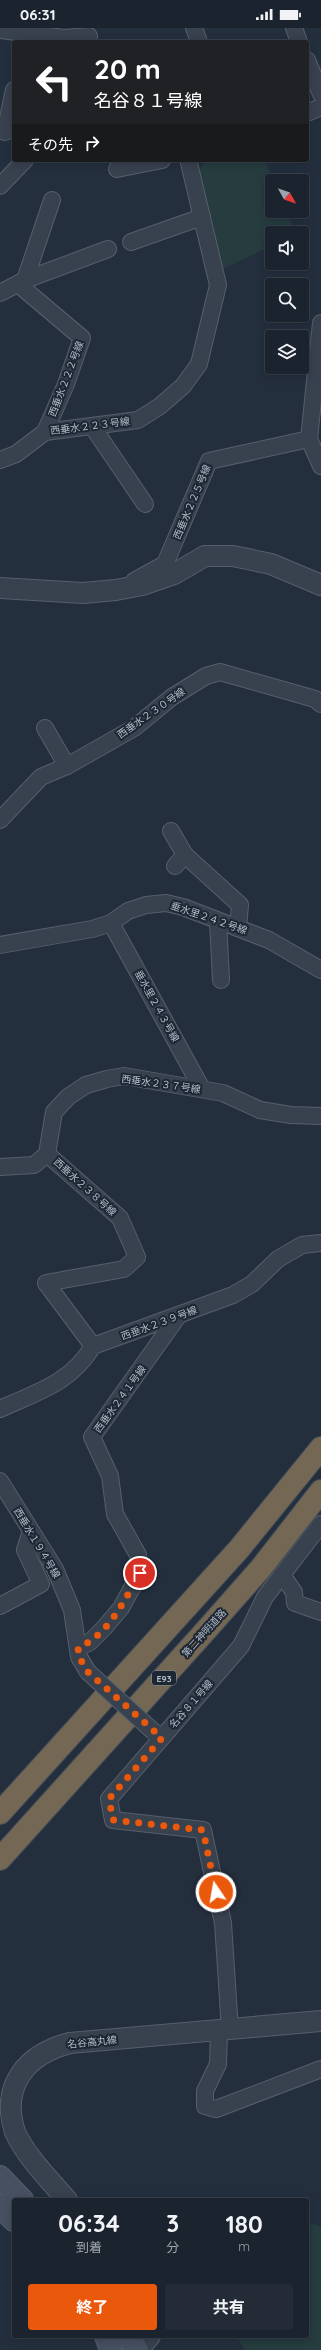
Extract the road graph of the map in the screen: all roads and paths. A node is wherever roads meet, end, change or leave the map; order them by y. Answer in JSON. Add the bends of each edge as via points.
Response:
{"nodes":[{"id":1,"x":194,"y":28,"type":"edge"},
{"id":2,"x":294,"y":28,"type":"edge"},
{"id":3,"x":0,"y":30,"type":"edge"},
{"id":4,"x":88,"y":35,"type":"edge"},
{"id":5,"x":25,"y":38,"type":"edge"},
{"id":6,"x":198,"y":40,"type":"edge"},
{"id":7,"x":299,"y":40,"type":"edge"},
{"id":8,"x":309,"y":65,"type":"edge"},
{"id":9,"x":321,"y":94,"type":"edge"},
{"id":10,"x":12,"y":99,"type":"edge"},
{"id":11,"x":321,"y":107,"type":"edge"},
{"id":12,"x":309,"y":112,"type":"edge"},
{"id":13,"x":5,"y":132,"type":"dead end"},
{"id":14,"x":23,"y":162,"type":"edge"},
{"id":15,"x":152,"y":162,"type":"edge"},
{"id":16,"x":190,"y":162,"type":"edge"},
{"id":17,"x":117,"y":169,"type":"dead end"},
{"id":18,"x":0,"y":186,"type":"edge"},
{"id":19,"x":52,"y":200,"type":"dead end"},
{"id":20,"x":202,"y":217,"type":"junction"},
{"id":21,"x":130,"y":242,"type":"dead end"},
{"id":22,"x":108,"y":250,"type":"dead end"},
{"id":23,"x":21,"y":282,"type":"junction"},
{"id":24,"x":0,"y":293,"type":"edge"},
{"id":25,"x":321,"y":323,"type":"edge"},
{"id":26,"x":92,"y":426,"type":"junction"},
{"id":27,"x":45,"y":432,"type":"junction"},
{"id":28,"x":309,"y":439,"type":"junction"},
{"id":29,"x":0,"y":460,"type":"edge"},
{"id":30,"x":321,"y":466,"type":"edge"},
{"id":31,"x":145,"y":504,"type":"dead end"},
{"id":32,"x":318,"y":585,"type":"edge"},
{"id":33,"x":0,"y":588,"type":"edge"},
{"id":34,"x":116,"y":590,"type":"junction"},
{"id":35,"x":321,"y":704,"type":"edge"},
{"id":36,"x":45,"y":728,"type":"dead end"},
{"id":37,"x":67,"y":766,"type":"junction"},
{"id":38,"x":0,"y":820,"type":"edge"},
{"id":39,"x":171,"y":831,"type":"dead end"},
{"id":40,"x":218,"y":920,"type":"junction"},
{"id":41,"x":111,"y":923,"type":"junction"},
{"id":42,"x":238,"y":928,"type":"junction"},
{"id":43,"x":0,"y":945,"type":"edge"},
{"id":44,"x":321,"y":970,"type":"edge"},
{"id":45,"x":221,"y":980,"type":"dead end"},
{"id":46,"x":202,"y":1089,"type":"junction"},
{"id":47,"x":321,"y":1116,"type":"edge"},
{"id":48,"x":47,"y":1154,"type":"junction"},
{"id":49,"x":0,"y":1167,"type":"edge"},
{"id":50,"x":321,"y":1243,"type":"edge"},
{"id":51,"x":178,"y":1316,"type":"junction"},
{"id":52,"x":93,"y":1346,"type":"junction"},
{"id":53,"x":0,"y":1409,"type":"edge"},
{"id":54,"x":321,"y":1448,"type":"edge"},
{"id":55,"x":0,"y":1481,"type":"edge"},
{"id":56,"x":321,"y":1491,"type":"edge"},
{"id":57,"x":321,"y":1524,"type":"edge"},
{"id":58,"x":31,"y":1531,"type":"junction"},
{"id":59,"x":282,"y":1575,"type":"junction"},
{"id":60,"x":0,"y":1606,"type":"edge"},
{"id":61,"x":321,"y":1612,"type":"edge"},
{"id":62,"x":78,"y":1648,"type":"junction"},
{"id":63,"x":158,"y":1735,"type":"junction"},
{"id":64,"x":0,"y":1813,"type":"edge"},
{"id":65,"x":0,"y":1859,"type":"edge"},
{"id":66,"x":321,"y":2021,"type":"edge"},
{"id":67,"x":225,"y":2030,"type":"junction"},
{"id":68,"x":321,"y":2069,"type":"edge"},
{"id":69,"x":0,"y":2177,"type":"edge"},
{"id":70,"x":20,"y":2198,"type":"edge"},
{"id":71,"x":65,"y":2198,"type":"edge"},
{"id":72,"x":0,"y":2206,"type":"edge"},
{"id":73,"x":12,"y":2218,"type":"edge"},
{"id":74,"x":107,"y":2338,"type":"edge"},
{"id":75,"x":129,"y":2338,"type":"edge"},
{"id":76,"x":148,"y":2338,"type":"edge"},
{"id":77,"x":111,"y":2350,"type":"edge"},
{"id":78,"x":137,"y":2350,"type":"edge"}],
"edges":[{"from":1,"to":6,"type":"street"},
{"from":2,"to":7,"type":"street"},
{"from":3,"to":5,"type":"street"},
{"from":4,"to":5,"type":"street"},
{"from":8,"to":9,"type":"street"},
{"from":10,"to":13,"type":"street"},
{"from":11,"to":12,"type":"street"},
{"from":14,"to":18,"type":"street"},
{"from":15,"to":17,"type":"street"},
{"from":16,"to":20,"type":"street","name":"西垂水２２３号線"},
{"from":19,"to":23,"type":"street"},
{"from":20,"to":21,"type":"street"},
{"from":20,"to":26,"type":"street","name":"西垂水２２３号線","via":[[218,285],[199,364],[183,386],[160,406],[138,420]]},
{"from":22,"to":23,"type":"street"},
{"from":23,"to":24,"type":"street"},
{"from":23,"to":27,"type":"street","name":"西垂水２２２号線","via":[[82,338]]},
{"from":25,"to":28,"type":"street"},
{"from":26,"to":27,"type":"street","name":"西垂水２２３号線"},
{"from":26,"to":31,"type":"street"},
{"from":27,"to":29,"type":"street","name":"西垂水２２３号線","via":[[16,454]]},
{"from":28,"to":30,"type":"street"},
{"from":28,"to":34,"type":"street","name":"西垂水２２５号線","via":[[209,461],[166,564]]},
{"from":32,"to":34,"type":"street","via":[[271,564],[233,556],[205,556],[174,574],[142,585]]},
{"from":33,"to":34,"type":"street","via":[[83,593]]},
{"from":35,"to":37,"type":"street","name":"西垂水２３０号線","via":[[315,699],[220,672],[206,676],[172,696],[134,728]]},
{"from":36,"to":37,"type":"street"},
{"from":37,"to":38,"type":"street","name":"西垂水２３０号線","via":[[41,776]]},
{"from":39,"to":42,"type":"street","via":[[180,861],[240,905]]},
{"from":40,"to":41,"type":"street","name":"垂水里２４２号線","via":[[166,903],[146,905],[128,911]]},
{"from":40,"to":42,"type":"street","name":"垂水里２４２号線"},
{"from":40,"to":45,"type":"street"},
{"from":41,"to":43,"type":"street","name":"垂水里２４２号線"},
{"from":41,"to":46,"type":"street","name":"垂水里２４３号線"},
{"from":42,"to":44,"type":"street","name":"垂水里２４２号線","via":[[269,940]]},
{"from":46,"to":47,"type":"street","name":"西垂水２３７号線","via":[[223,1093],[260,1110]]},
{"from":46,"to":48,"type":"street","name":"西垂水２３７号線","via":[[124,1076],[86,1085],[68,1097],[54,1112]]},
{"from":48,"to":49,"type":"street","via":[[34,1166]]},
{"from":48,"to":52,"type":"street","name":"西垂水２３８号線","via":[[120,1218],[137,1257],[124,1269],[46,1283]]},
{"from":50,"to":51,"type":"street","name":"西垂水２３９号線","via":[[302,1245],[278,1259],[252,1284],[233,1295]]},
{"from":51,"to":52,"type":"street","name":"西垂水２３９号線"},
{"from":51,"to":62,"type":"street","name":"西垂水２４１号線","via":[[92,1437],[110,1476],[115,1514],[138,1555],[140,1573],[121,1608],[90,1642]]},
{"from":52,"to":53,"type":"street","via":[[84,1362],[65,1379]]},
{"from":54,"to":64,"type":"highway","via":[[239,1550]]},
{"from":55,"to":58,"type":"street","name":"西垂水１９４号線"},
{"from":56,"to":65,"type":"highway","name":"第二神明道路","number":"E93","via":[[261,1568]]},
{"from":57,"to":59,"type":"street","name":"名谷８１号線"},
{"from":58,"to":60,"type":"street","via":[[25,1550],[41,1584]]},
{"from":58,"to":62,"type":"street","name":"西垂水１９４号線","via":[[55,1569],[72,1610]]},
{"from":59,"to":61,"type":"street","via":[[294,1592],[295,1603]]},
{"from":59,"to":63,"type":"street","name":"名谷８１号線","via":[[265,1597],[241,1646]]},
{"from":62,"to":63,"type":"street","name":"西垂水１９４号線","bridge":true,"via":[[79,1657],[88,1672]]},
{"from":63,"to":67,"type":"street","name":"名谷８１号線","via":[[109,1799],[113,1820],[203,1830],[223,1923]]},
{"from":66,"to":67,"type":"street","name":"名谷高丸線"},
{"from":67,"to":68,"type":"street","name":"名谷８１号線","via":[[218,2064],[205,2090],[205,2106],[216,2109]]},
{"from":67,"to":71,"type":"street","name":"名谷高丸線","via":[[70,2044],[53,2048],[27,2063],[18,2074],[9,2097],[10,2114],[15,2131],[34,2161]]},
{"from":69,"to":70,"type":"main road"},
{"from":72,"to":73,"type":"main road"},
{"from":74,"to":77,"type":"main road"},
{"from":75,"to":78,"type":"main road"},
{"from":76,"to":78,"type":"street"}]}
